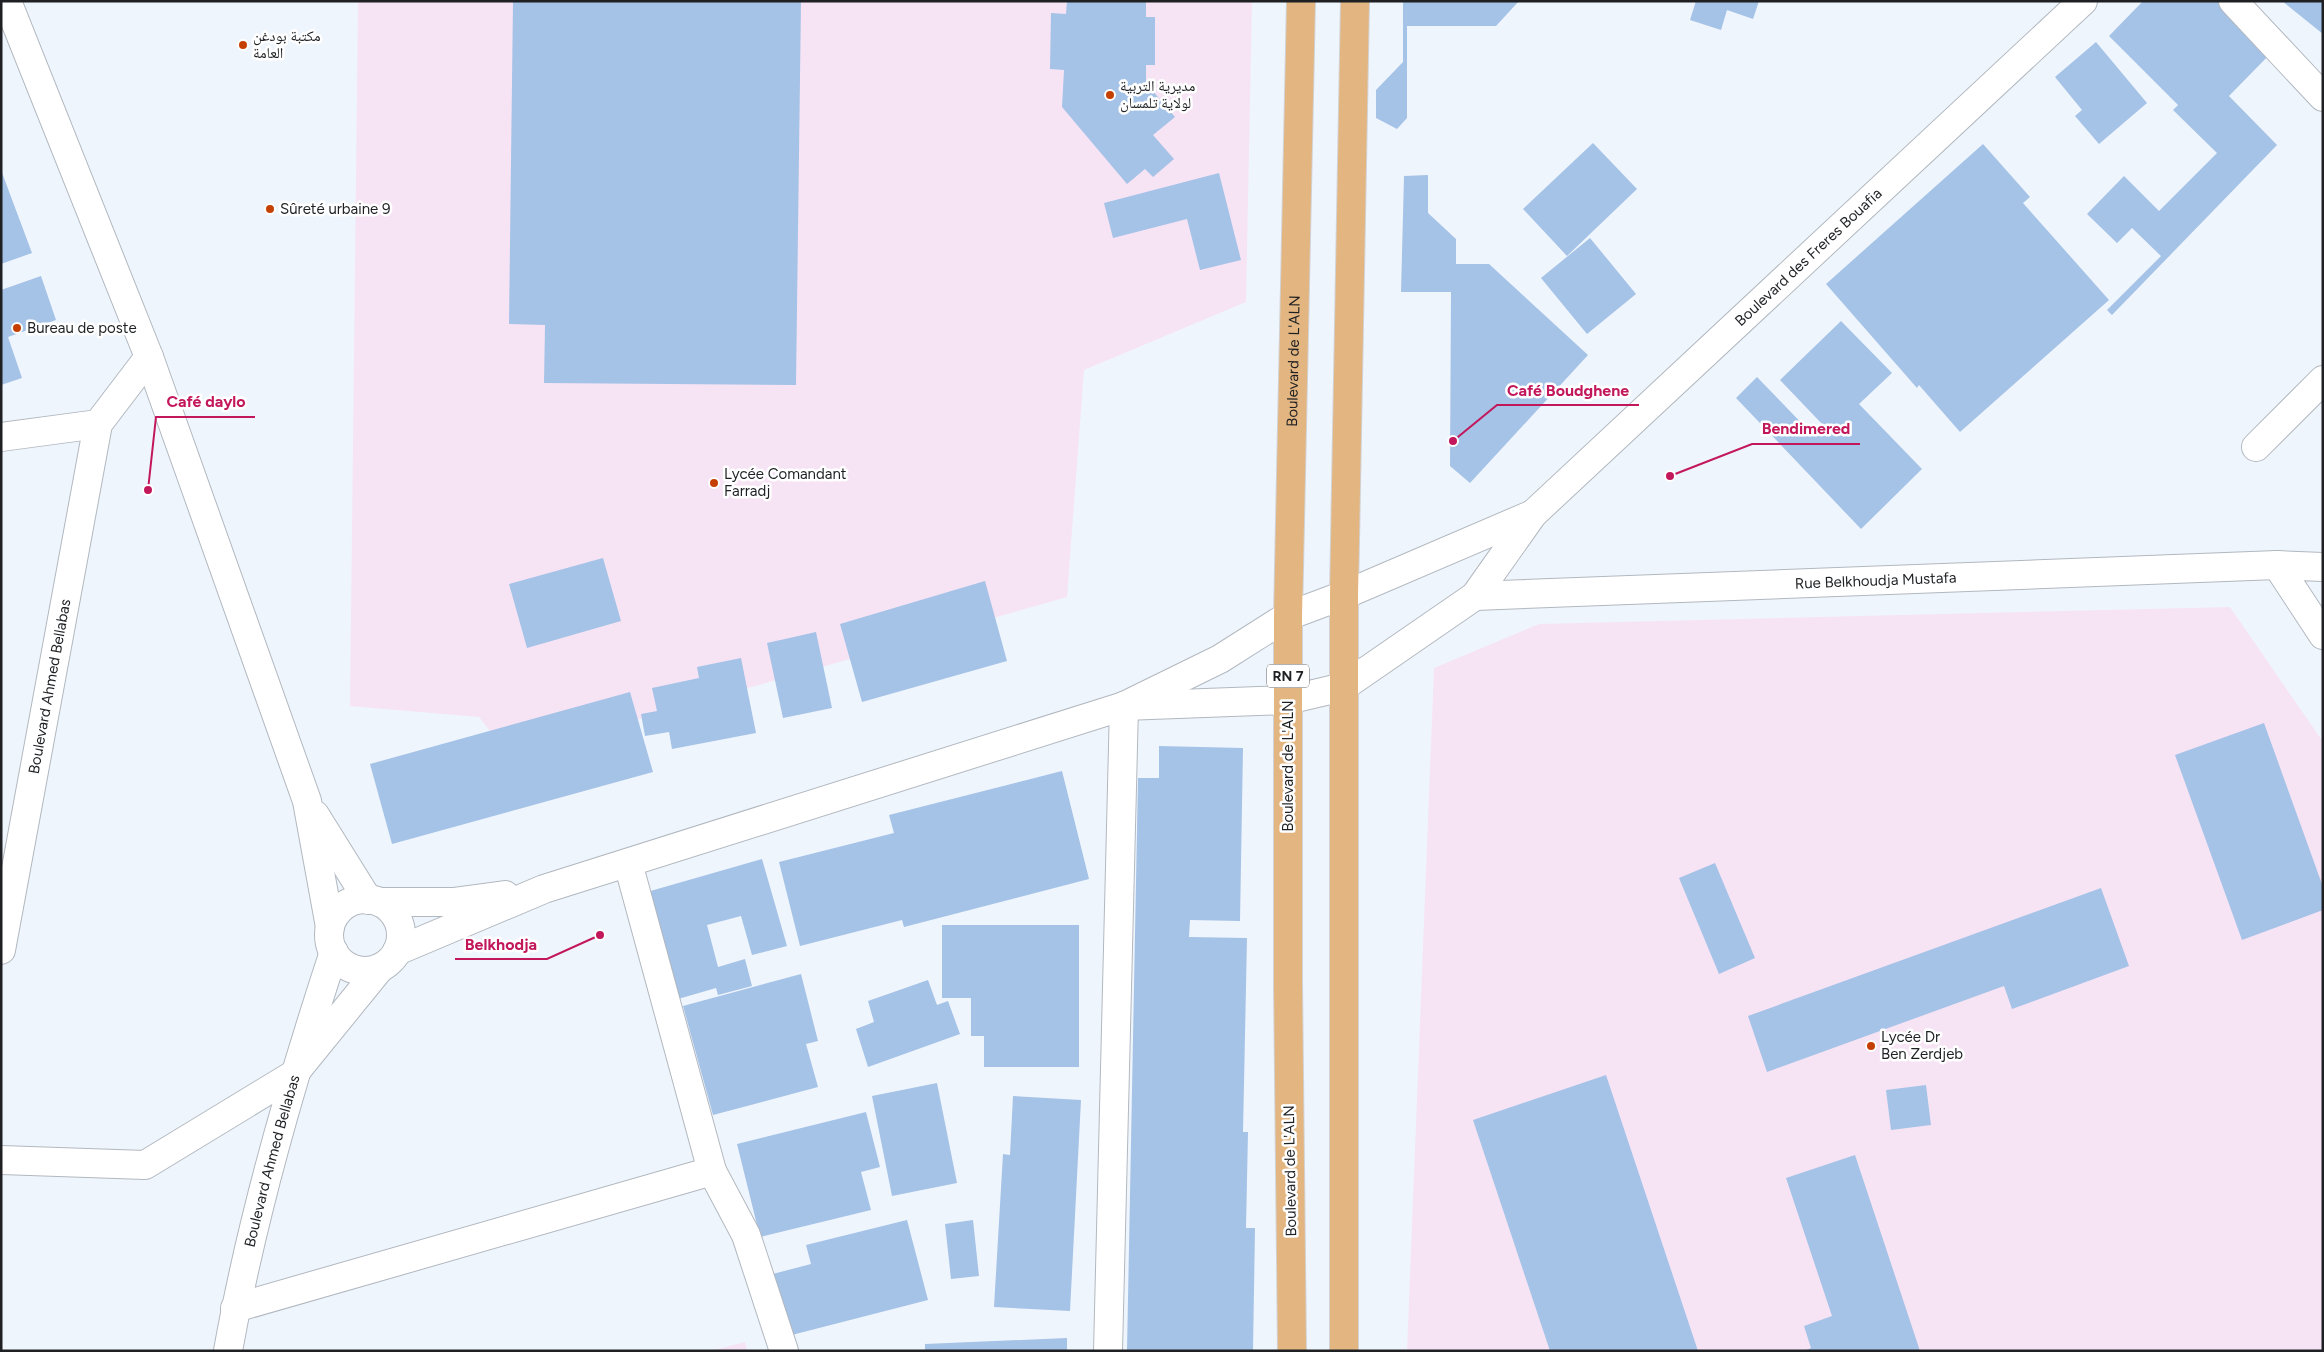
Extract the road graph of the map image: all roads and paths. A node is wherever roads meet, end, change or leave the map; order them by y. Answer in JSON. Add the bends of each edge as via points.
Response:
{"nodes":[{"id":1,"x":7,"y":1,"type":"edge"},
{"id":2,"x":1300,"y":1,"type":"edge"},
{"id":3,"x":1355,"y":1,"type":"edge"},
{"id":4,"x":2083,"y":1,"type":"edge"},
{"id":5,"x":2233,"y":1,"type":"edge"},
{"id":6,"x":2323,"y":98,"type":"edge"},
{"id":7,"x":149,"y":357,"type":"junction"},
{"id":8,"x":2323,"y":380,"type":"edge"},
{"id":9,"x":98,"y":424,"type":"junction"},
{"id":10,"x":1,"y":437,"type":"edge"},
{"id":11,"x":2256,"y":447,"type":"dead end"},
{"id":12,"x":1533,"y":514,"type":"junction"},
{"id":13,"x":2277,"y":565,"type":"junction"},
{"id":14,"x":2323,"y":568,"type":"edge"},
{"id":15,"x":1344,"y":595,"type":"junction"},
{"id":16,"x":1475,"y":596,"type":"junction"},
{"id":17,"x":1288,"y":616,"type":"junction"},
{"id":18,"x":2323,"y":635,"type":"edge"},
{"id":19,"x":1343,"y":687,"type":"junction"},
{"id":20,"x":1288,"y":700,"type":"junction"},
{"id":21,"x":1124,"y":706,"type":"junction"},
{"id":22,"x":306,"y":802,"type":"junction"},
{"id":23,"x":628,"y":863,"type":"junction"},
{"id":24,"x":544,"y":889,"type":"junction"},
{"id":25,"x":373,"y":901,"type":"junction"},
{"id":26,"x":332,"y":940,"type":"junction"},
{"id":27,"x":1,"y":950,"type":"edge"},
{"id":28,"x":389,"y":960,"type":"junction"},
{"id":29,"x":293,"y":1075,"type":"junction"},
{"id":30,"x":1,"y":1160,"type":"edge"},
{"id":31,"x":712,"y":1171,"type":"junction"},
{"id":32,"x":235,"y":1308,"type":"junction"},
{"id":33,"x":228,"y":1351,"type":"edge"},
{"id":34,"x":784,"y":1351,"type":"edge"},
{"id":35,"x":1108,"y":1351,"type":"edge"},
{"id":36,"x":1292,"y":1351,"type":"edge"},
{"id":37,"x":1344,"y":1351,"type":"edge"}],
"edges":[{"from":1,"to":7,"type":"street"},
{"from":2,"to":17,"type":"main road","name":"Boulevard de L'ALN","number":"RN 7"},
{"from":3,"to":15,"type":"main road"},
{"from":4,"to":12,"type":"street","name":"Boulevard des Freres Bouafia"},
{"from":5,"to":6,"type":"street"},
{"from":7,"to":9,"type":"street","name":"Boulevard Ahmed Bellabas"},
{"from":7,"to":22,"type":"street"},
{"from":8,"to":11,"type":"street"},
{"from":9,"to":10,"type":"street"},
{"from":9,"to":27,"type":"street","name":"Boulevard Ahmed Bellabas"},
{"from":12,"to":15,"type":"street"},
{"from":12,"to":16,"type":"street"},
{"from":13,"to":14,"type":"street","name":"Rue Belkhoudja Mustafa"},
{"from":13,"to":16,"type":"street","name":"Rue Belkhoudja Mustafa"},
{"from":13,"to":18,"type":"street"},
{"from":15,"to":17,"type":"street"},
{"from":15,"to":19,"type":"main road"},
{"from":16,"to":19,"type":"street"},
{"from":17,"to":20,"type":"main road","name":"Boulevard de L'ALN","number":"RN 7"},
{"from":17,"to":21,"type":"street","via":[[1220,659]]},
{"from":19,"to":20,"type":"street"},
{"from":19,"to":37,"type":"main road"},
{"from":20,"to":21,"type":"street"},
{"from":20,"to":36,"type":"main road","name":"Boulevard de L'ALN","number":"RN 7"},
{"from":21,"to":23,"type":"street"},
{"from":21,"to":35,"type":"street"},
{"from":22,"to":25,"type":"street"},
{"from":22,"to":26,"type":"street"},
{"from":23,"to":24,"type":"street"},
{"from":23,"to":31,"type":"street"},
{"from":24,"to":25,"type":"street","via":[[453,902]]},
{"from":24,"to":28,"type":"street"},
{"from":25,"to":26,"type":"street","via":[[348,904],[340,910]]},
{"from":25,"to":28,"type":"street","via":[[389,909],[396,918],[401,940]]},
{"from":26,"to":28,"type":"street","via":[[340,961],[354,969],[370,971]]},
{"from":26,"to":29,"type":"street"},
{"from":28,"to":29,"type":"street"},
{"from":29,"to":30,"type":"street","name":"Boulevard Ahmed Bellabas","via":[[145,1165]]},
{"from":29,"to":32,"type":"street","name":"Boulevard Ahmed Bellabas"},
{"from":31,"to":32,"type":"street"},
{"from":31,"to":34,"type":"street","via":[[746,1235]]},
{"from":32,"to":33,"type":"street","name":"Boulevard Ahmed Bellabas"}]}
